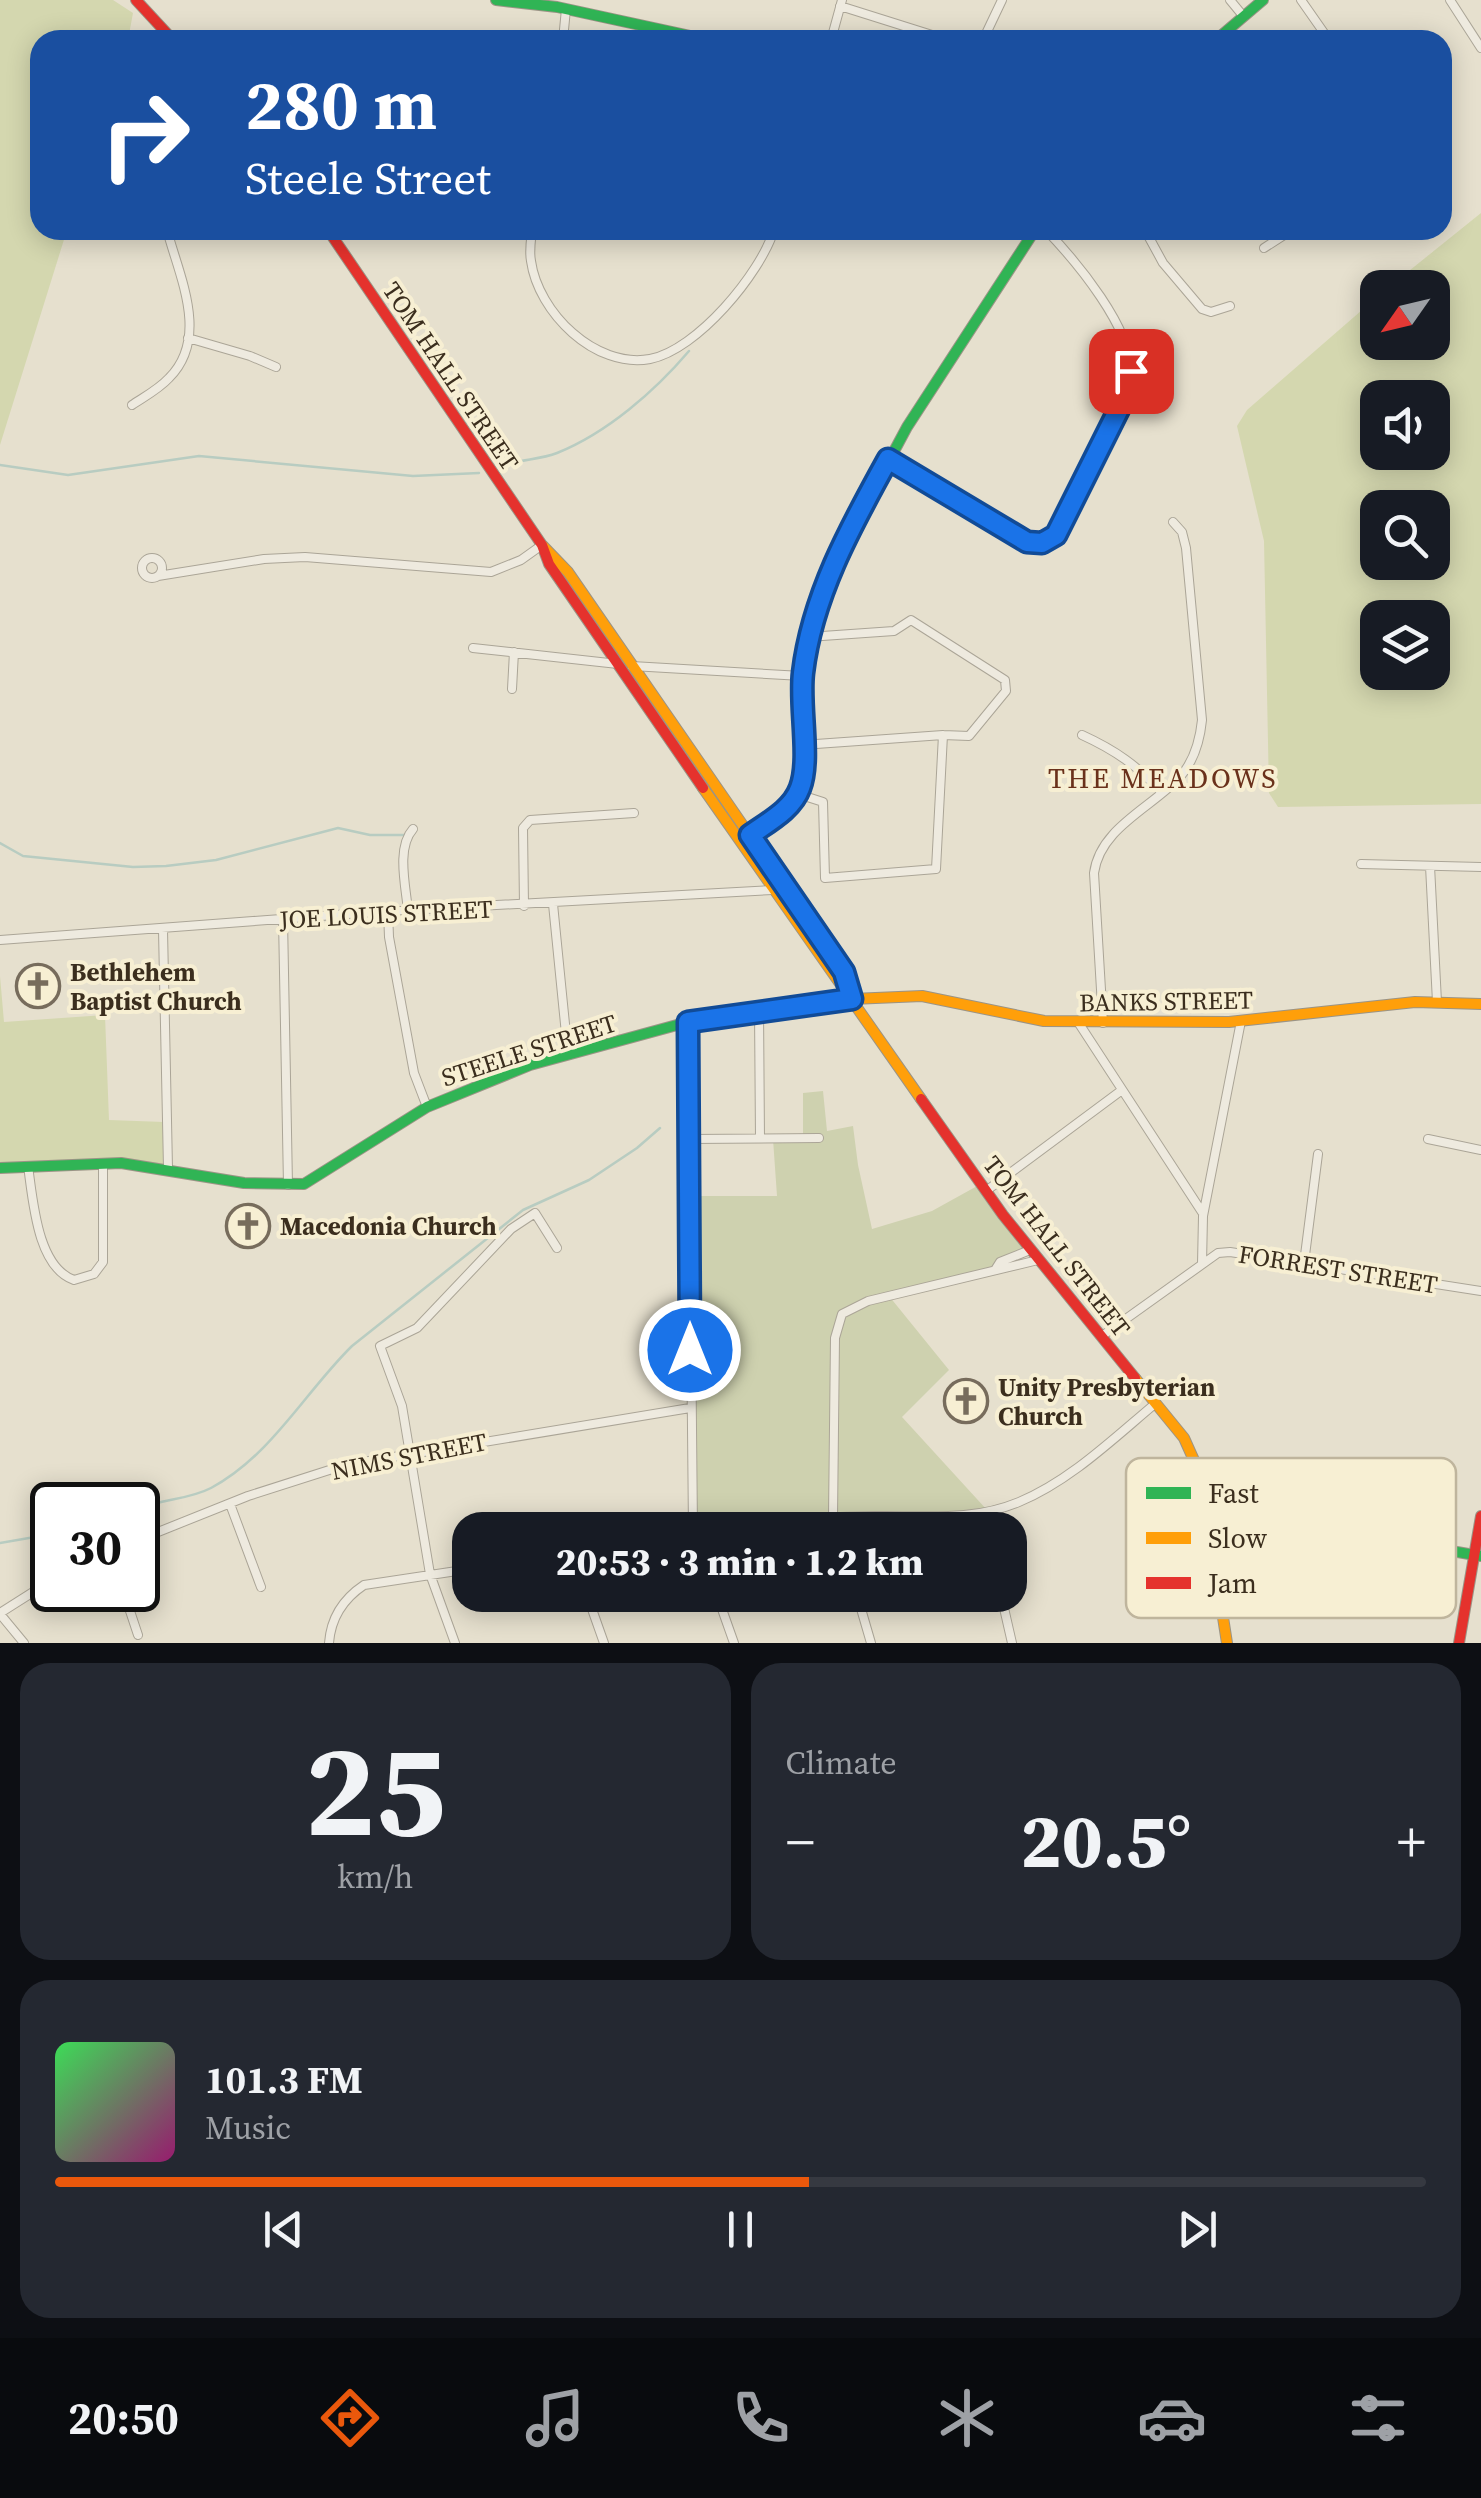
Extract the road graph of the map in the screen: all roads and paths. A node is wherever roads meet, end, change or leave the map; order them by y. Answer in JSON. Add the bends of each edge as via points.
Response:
{"nodes":[{"id":1,"x":496,"y":0,"type":"edge"},
{"id":2,"x":1002,"y":0,"type":"edge"},
{"id":3,"x":1230,"y":0,"type":"edge"},
{"id":4,"x":1263,"y":0,"type":"edge"},
{"id":5,"x":1301,"y":0,"type":"edge"},
{"id":6,"x":1450,"y":0,"type":"edge"},
{"id":7,"x":141,"y":1,"type":"edge"},
{"id":8,"x":841,"y":3,"type":"edge"},
{"id":9,"x":566,"y":9,"type":"junction"},
{"id":10,"x":1244,"y":17,"type":"junction"},
{"id":11,"x":165,"y":30,"type":"edge"},
{"id":12,"x":563,"y":30,"type":"edge"},
{"id":13,"x":663,"y":30,"type":"edge"},
{"id":14,"x":834,"y":30,"type":"edge"},
{"id":15,"x":919,"y":30,"type":"edge"},
{"id":16,"x":988,"y":30,"type":"edge"},
{"id":17,"x":1228,"y":30,"type":"edge"},
{"id":18,"x":1322,"y":30,"type":"edge"},
{"id":19,"x":1481,"y":48,"type":"edge"},
{"id":20,"x":170,"y":240,"type":"edge"},
{"id":21,"x":335,"y":240,"type":"edge"},
{"id":22,"x":532,"y":240,"type":"edge"},
{"id":23,"x":771,"y":240,"type":"edge"},
{"id":24,"x":1029,"y":240,"type":"edge"},
{"id":25,"x":1056,"y":240,"type":"edge"},
{"id":26,"x":1150,"y":240,"type":"edge"},
{"id":27,"x":1276,"y":240,"type":"edge"},
{"id":28,"x":1264,"y":248,"type":"dead end"},
{"id":29,"x":1230,"y":306,"type":"dead end"},
{"id":30,"x":188,"y":338,"type":"junction"},
{"id":31,"x":276,"y":368,"type":"dead end"},
{"id":32,"x":132,"y":405,"type":"dead end"},
{"id":33,"x":888,"y":459,"type":"junction"},
{"id":34,"x":1172,"y":522,"type":"dead end"},
{"id":35,"x":542,"y":545,"type":"junction"},
{"id":36,"x":158,"y":576,"type":"dead end"},
{"id":37,"x":808,"y":638,"type":"junction"},
{"id":38,"x":473,"y":648,"type":"dead end"},
{"id":39,"x":514,"y":652,"type":"junction"},
{"id":40,"x":624,"y":665,"type":"junction"},
{"id":41,"x":802,"y":676,"type":"junction"},
{"id":42,"x":512,"y":689,"type":"dead end"},
{"id":43,"x":943,"y":735,"type":"junction"},
{"id":44,"x":1082,"y":736,"type":"dead end"},
{"id":45,"x":802,"y":745,"type":"junction"},
{"id":46,"x":1162,"y":793,"type":"junction"},
{"id":47,"x":798,"y":794,"type":"junction"},
{"id":48,"x":634,"y":813,"type":"dead end"},
{"id":49,"x":413,"y":828,"type":"dead end"},
{"id":50,"x":745,"y":838,"type":"junction"},
{"id":51,"x":1361,"y":864,"type":"dead end"},
{"id":52,"x":1430,"y":866,"type":"junction"},
{"id":53,"x":1481,"y":867,"type":"edge"},
{"id":54,"x":773,"y":890,"type":"junction"},
{"id":55,"x":553,"y":904,"type":"junction"},
{"id":56,"x":524,"y":906,"type":"junction"},
{"id":57,"x":408,"y":911,"type":"junction"},
{"id":58,"x":388,"y":912,"type":"junction"},
{"id":59,"x":283,"y":920,"type":"junction"},
{"id":60,"x":163,"y":930,"type":"junction"},
{"id":61,"x":0,"y":940,"type":"edge"},
{"id":62,"x":852,"y":999,"type":"junction"},
{"id":63,"x":1437,"y":1002,"type":"junction"},
{"id":64,"x":1481,"y":1004,"type":"edge"},
{"id":65,"x":759,"y":1010,"type":"junction"},
{"id":66,"x":1241,"y":1021,"type":"junction"},
{"id":67,"x":688,"y":1022,"type":"junction"},
{"id":68,"x":1078,"y":1022,"type":"junction"},
{"id":69,"x":1102,"y":1022,"type":"junction"},
{"id":70,"x":568,"y":1054,"type":"junction"},
{"id":71,"x":1122,"y":1090,"type":"junction"},
{"id":72,"x":428,"y":1106,"type":"junction"},
{"id":73,"x":760,"y":1138,"type":"junction"},
{"id":74,"x":818,"y":1138,"type":"dead end"},
{"id":75,"x":690,"y":1139,"type":"junction"},
{"id":76,"x":1428,"y":1139,"type":"dead end"},
{"id":77,"x":1481,"y":1150,"type":"edge"},
{"id":78,"x":1318,"y":1154,"type":"dead end"},
{"id":79,"x":103,"y":1163,"type":"junction"},
{"id":80,"x":28,"y":1166,"type":"junction"},
{"id":81,"x":0,"y":1168,"type":"edge"},
{"id":82,"x":168,"y":1168,"type":"junction"},
{"id":83,"x":288,"y":1185,"type":"junction"},
{"id":84,"x":986,"y":1191,"type":"junction"},
{"id":85,"x":1203,"y":1216,"type":"junction"},
{"id":86,"x":556,"y":1248,"type":"dead end"},
{"id":87,"x":1030,"y":1250,"type":"junction"},
{"id":88,"x":1038,"y":1260,"type":"junction"},
{"id":89,"x":1202,"y":1264,"type":"junction"},
{"id":90,"x":1304,"y":1264,"type":"junction"},
{"id":91,"x":995,"y":1270,"type":"junction"},
{"id":92,"x":1481,"y":1290,"type":"edge"},
{"id":93,"x":1102,"y":1336,"type":"junction"},
{"id":94,"x":1156,"y":1403,"type":"junction"},
{"id":95,"x":690,"y":1408,"type":"junction"},
{"id":96,"x":410,"y":1453,"type":"junction"},
{"id":97,"x":1194,"y":1458,"type":"edge"},
{"id":98,"x":230,"y":1504,"type":"junction"},
{"id":99,"x":695,"y":1512,"type":"edge"},
{"id":100,"x":833,"y":1512,"type":"edge"},
{"id":101,"x":989,"y":1512,"type":"edge"},
{"id":102,"x":1481,"y":1516,"type":"edge"},
{"id":103,"x":160,"y":1531,"type":"edge"},
{"id":104,"x":1478,"y":1556,"type":"edge"},
{"id":105,"x":452,"y":1571,"type":"edge"},
{"id":106,"x":430,"y":1574,"type":"junction"},
{"id":107,"x":260,"y":1587,"type":"dead end"},
{"id":108,"x":30,"y":1594,"type":"edge"},
{"id":109,"x":130,"y":1612,"type":"edge"},
{"id":110,"x":593,"y":1612,"type":"edge"},
{"id":111,"x":723,"y":1612,"type":"edge"},
{"id":112,"x":861,"y":1612,"type":"edge"},
{"id":113,"x":1005,"y":1612,"type":"edge"},
{"id":114,"x":0,"y":1613,"type":"edge"},
{"id":115,"x":1223,"y":1618,"type":"edge"},
{"id":116,"x":138,"y":1634,"type":"dead end"},
{"id":117,"x":24,"y":1643,"type":"edge"},
{"id":118,"x":329,"y":1643,"type":"edge"},
{"id":119,"x":455,"y":1643,"type":"edge"},
{"id":120,"x":604,"y":1643,"type":"edge"},
{"id":121,"x":734,"y":1643,"type":"edge"},
{"id":122,"x":871,"y":1643,"type":"edge"},
{"id":123,"x":1012,"y":1643,"type":"edge"},
{"id":124,"x":1227,"y":1643,"type":"edge"},
{"id":125,"x":1459,"y":1643,"type":"edge"}],
"edges":[{"from":1,"to":9,"type":"street"},
{"from":2,"to":16,"type":"street"},
{"from":3,"to":10,"type":"street"},
{"from":4,"to":10,"type":"street"},
{"from":5,"to":18,"type":"street"},
{"from":6,"to":19,"type":"street"},
{"from":7,"to":11,"type":"street"},
{"from":8,"to":14,"type":"street"},
{"from":8,"to":15,"type":"street"},
{"from":9,"to":12,"type":"street"},
{"from":9,"to":13,"type":"street"},
{"from":10,"to":17,"type":"street"},
{"from":20,"to":30,"type":"street","via":[[189,308]]},
{"from":21,"to":35,"type":"street","name":"TOM HALL STREET"},
{"from":22,"to":23,"type":"street","via":[[542,294],[566,326],[587,345],[648,359],[679,348],[735,296]]},
{"from":24,"to":33,"type":"street"},
{"from":25,"to":33,"type":"street","via":[[1093,284],[1131,371],[1124,399],[1056,535],[1027,542]]},
{"from":26,"to":29,"type":"street","via":[[1202,309]]},
{"from":27,"to":28,"type":"street"},
{"from":30,"to":31,"type":"street"},
{"from":30,"to":32,"type":"street","via":[[169,378]]},
{"from":33,"to":37,"type":"street","via":[[836,562]]},
{"from":34,"to":46,"type":"street","via":[[1186,548],[1202,720],[1194,754]]},
{"from":35,"to":36,"type":"street","via":[[490,572],[306,557]]},
{"from":35,"to":40,"type":"street","name":"TOM HALL STREET"},
{"from":37,"to":41,"type":"street"},
{"from":37,"to":43,"type":"street","via":[[894,631],[910,620],[1005,680],[1006,691],[975,732]]},
{"from":38,"to":39,"type":"street"},
{"from":39,"to":40,"type":"street"},
{"from":39,"to":42,"type":"street"},
{"from":40,"to":41,"type":"street"},
{"from":40,"to":50,"type":"street","name":"TOM HALL STREET"},
{"from":41,"to":45,"type":"street"},
{"from":43,"to":45,"type":"street"},
{"from":43,"to":47,"type":"street","via":[[936,868],[825,878],[823,802]]},
{"from":44,"to":46,"type":"street","via":[[1123,756]]},
{"from":45,"to":47,"type":"street"},
{"from":46,"to":69,"type":"street","via":[[1096,855]]},
{"from":47,"to":50,"type":"street"},
{"from":48,"to":56,"type":"street","via":[[530,820],[523,828]]},
{"from":49,"to":57,"type":"street","via":[[404,854]]},
{"from":50,"to":54,"type":"street","name":"TOM HALL STREET"},
{"from":50,"to":62,"type":"street","name":"TOM HALL STREET","via":[[844,972]]},
{"from":51,"to":52,"type":"street"},
{"from":52,"to":53,"type":"street"},
{"from":52,"to":63,"type":"street"},
{"from":54,"to":55,"type":"street","name":"JOE LOUIS STREET"},
{"from":54,"to":62,"type":"street","name":"TOM HALL STREET"},
{"from":55,"to":56,"type":"street","name":"JOE LOUIS STREET"},
{"from":55,"to":70,"type":"street"},
{"from":56,"to":57,"type":"street","name":"JOE LOUIS STREET"},
{"from":57,"to":58,"type":"street","name":"JOE LOUIS STREET"},
{"from":58,"to":59,"type":"street","name":"JOE LOUIS STREET"},
{"from":58,"to":72,"type":"street","via":[[414,1074]]},
{"from":59,"to":60,"type":"street","name":"JOE LOUIS STREET"},
{"from":59,"to":83,"type":"street"},
{"from":60,"to":61,"type":"street","name":"JOE LOUIS STREET"},
{"from":60,"to":82,"type":"street"},
{"from":62,"to":65,"type":"street","name":"STEELE STREET"},
{"from":62,"to":68,"type":"street","name":"BANKS STREET","via":[[922,996]]},
{"from":62,"to":84,"type":"street","name":"TOM HALL STREET"},
{"from":63,"to":64,"type":"street","name":"BANKS STREET"},
{"from":63,"to":66,"type":"street","name":"BANKS STREET"},
{"from":65,"to":67,"type":"street","name":"STEELE STREET"},
{"from":65,"to":73,"type":"street"},
{"from":66,"to":69,"type":"street","name":"BANKS STREET"},
{"from":66,"to":85,"type":"street"},
{"from":67,"to":70,"type":"street","name":"STEELE STREET"},
{"from":67,"to":75,"type":"street"},
{"from":68,"to":69,"type":"street","name":"BANKS STREET"},
{"from":68,"to":71,"type":"street"},
{"from":70,"to":72,"type":"street","name":"STEELE STREET"},
{"from":71,"to":84,"type":"street"},
{"from":71,"to":85,"type":"street"},
{"from":72,"to":83,"type":"street","name":"STEELE STREET","via":[[328,1171]]},
{"from":73,"to":74,"type":"street"},
{"from":73,"to":75,"type":"street"},
{"from":75,"to":95,"type":"street"},
{"from":76,"to":77,"type":"street"},
{"from":78,"to":90,"type":"street"},
{"from":79,"to":80,"type":"street","name":"STEELE STREET"},
{"from":79,"to":80,"type":"street","via":[[103,1262],[94,1274],[74,1280],[55,1269],[47,1254]]},
{"from":79,"to":82,"type":"street","name":"STEELE STREET"},
{"from":80,"to":81,"type":"street","name":"STEELE STREET"},
{"from":82,"to":83,"type":"street","name":"STEELE STREET"},
{"from":84,"to":87,"type":"street","name":"TOM HALL STREET"},
{"from":85,"to":89,"type":"street"},
{"from":86,"to":96,"type":"street","via":[[535,1213],[512,1228],[417,1328],[380,1346]]},
{"from":87,"to":88,"type":"street","name":"TOM HALL STREET"},
{"from":87,"to":91,"type":"street"},
{"from":88,"to":91,"type":"street"},
{"from":88,"to":93,"type":"street","name":"TOM HALL STREET"},
{"from":89,"to":90,"type":"street","name":"FORREST STREET","via":[[1230,1252]]},
{"from":89,"to":93,"type":"street","name":"FORREST STREET"},
{"from":90,"to":92,"type":"street","name":"FORREST STREET"},
{"from":91,"to":100,"type":"street","via":[[868,1301],[842,1314],[835,1338]]},
{"from":93,"to":94,"type":"street","name":"TOM HALL STREET"},
{"from":94,"to":97,"type":"street","name":"TOM HALL STREET"},
{"from":94,"to":101,"type":"street","via":[[1049,1487]]},
{"from":95,"to":96,"type":"street","name":"NIMS STREET"},
{"from":95,"to":99,"type":"street"},
{"from":96,"to":98,"type":"street","name":"NIMS STREET","via":[[345,1465]]},
{"from":96,"to":106,"type":"street"},
{"from":98,"to":103,"type":"street","name":"NIMS STREET"},
{"from":98,"to":107,"type":"street"},
{"from":102,"to":104,"type":"street"},
{"from":104,"to":125,"type":"street"},
{"from":105,"to":106,"type":"street"},
{"from":106,"to":118,"type":"street","via":[[364,1585],[350,1594]]},
{"from":106,"to":119,"type":"street"},
{"from":108,"to":114,"type":"street"},
{"from":109,"to":116,"type":"street"},
{"from":110,"to":120,"type":"street"},
{"from":111,"to":121,"type":"street"},
{"from":112,"to":122,"type":"street"},
{"from":113,"to":123,"type":"street"},
{"from":114,"to":117,"type":"street"},
{"from":115,"to":124,"type":"street","name":"TOM HALL STREET"}]}
